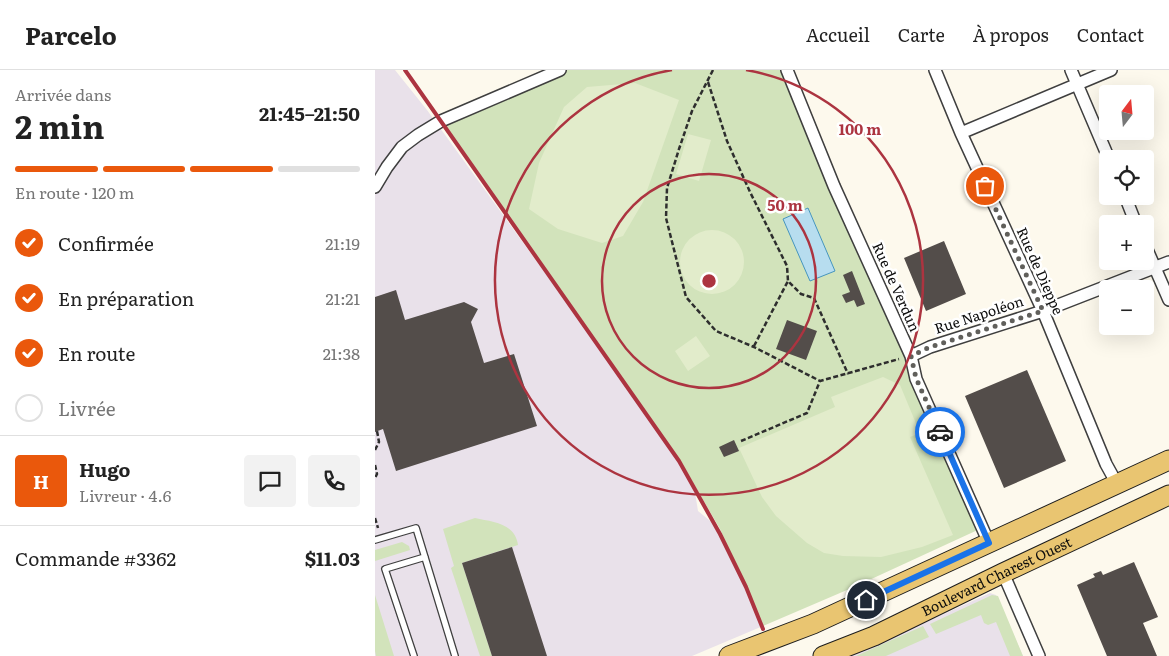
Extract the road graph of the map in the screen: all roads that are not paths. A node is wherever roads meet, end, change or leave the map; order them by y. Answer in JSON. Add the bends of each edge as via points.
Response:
{"nodes":[{"id":1,"x":560,"y":70,"type":"edge"},
{"id":2,"x":787,"y":70,"type":"edge"},
{"id":3,"x":935,"y":70,"type":"edge"},
{"id":4,"x":1071,"y":70,"type":"edge"},
{"id":5,"x":1111,"y":70,"type":"edge"},
{"id":6,"x":1078,"y":85,"type":"junction"},
{"id":7,"x":961,"y":133,"type":"junction"},
{"id":8,"x":1105,"y":150,"type":"edge"},
{"id":9,"x":375,"y":187,"type":"edge"},
{"id":10,"x":1169,"y":262,"type":"edge"},
{"id":11,"x":1155,"y":268,"type":"junction"},
{"id":12,"x":1169,"y":300,"type":"edge"},
{"id":13,"x":1043,"y":311,"type":"junction"},
{"id":14,"x":911,"y":356,"type":"junction"},
{"id":15,"x":1169,"y":460,"type":"edge"},
{"id":16,"x":1117,"y":484,"type":"junction"},
{"id":17,"x":1169,"y":496,"type":"edge"},
{"id":18,"x":375,"y":540,"type":"edge"},
{"id":19,"x":989,"y":543,"type":"junction"},
{"id":20,"x":425,"y":556,"type":"junction"},
{"id":21,"x":1003,"y":573,"type":"junction"},
{"id":22,"x":414,"y":656,"type":"edge"},
{"id":23,"x":455,"y":656,"type":"edge"},
{"id":24,"x":729,"y":656,"type":"edge"},
{"id":25,"x":823,"y":656,"type":"edge"},
{"id":26,"x":1039,"y":656,"type":"edge"}],
"edges":[{"from":1,"to":9,"type":"street","via":[[441,121],[418,135],[402,147]]},
{"from":2,"to":14,"type":"street","name":"Rue de Verdun","via":[[834,186]]},
{"from":3,"to":7,"type":"street","name":"Rue de Dieppe"},
{"from":4,"to":6,"type":"street"},
{"from":5,"to":6,"type":"street"},
{"from":6,"to":7,"type":"street"},
{"from":6,"to":8,"type":"street"},
{"from":7,"to":13,"type":"street","name":"Rue de Dieppe"},
{"from":10,"to":11,"type":"street","name":"Rue Napoléon"},
{"from":11,"to":12,"type":"street"},
{"from":11,"to":13,"type":"street","name":"Rue Napoléon"},
{"from":13,"to":14,"type":"street","name":"Rue Napoléon"},
{"from":13,"to":16,"type":"street","name":"Rue de Dieppe"},
{"from":14,"to":19,"type":"street","name":"Rue de Verdun","via":[[916,378]]},
{"from":15,"to":16,"type":"main road"},
{"from":16,"to":19,"type":"main road"},
{"from":17,"to":21,"type":"main road","name":"Boulevard Charest Ouest"},
{"from":18,"to":20,"type":"lane","via":[[416,528]]},
{"from":19,"to":24,"type":"main road","via":[[813,624]]},
{"from":20,"to":22,"type":"lane","via":[[385,569]]},
{"from":20,"to":23,"type":"lane"},
{"from":21,"to":25,"type":"main road","name":"Boulevard Charest Ouest","via":[[874,636]]},
{"from":21,"to":26,"type":"street"}]}
